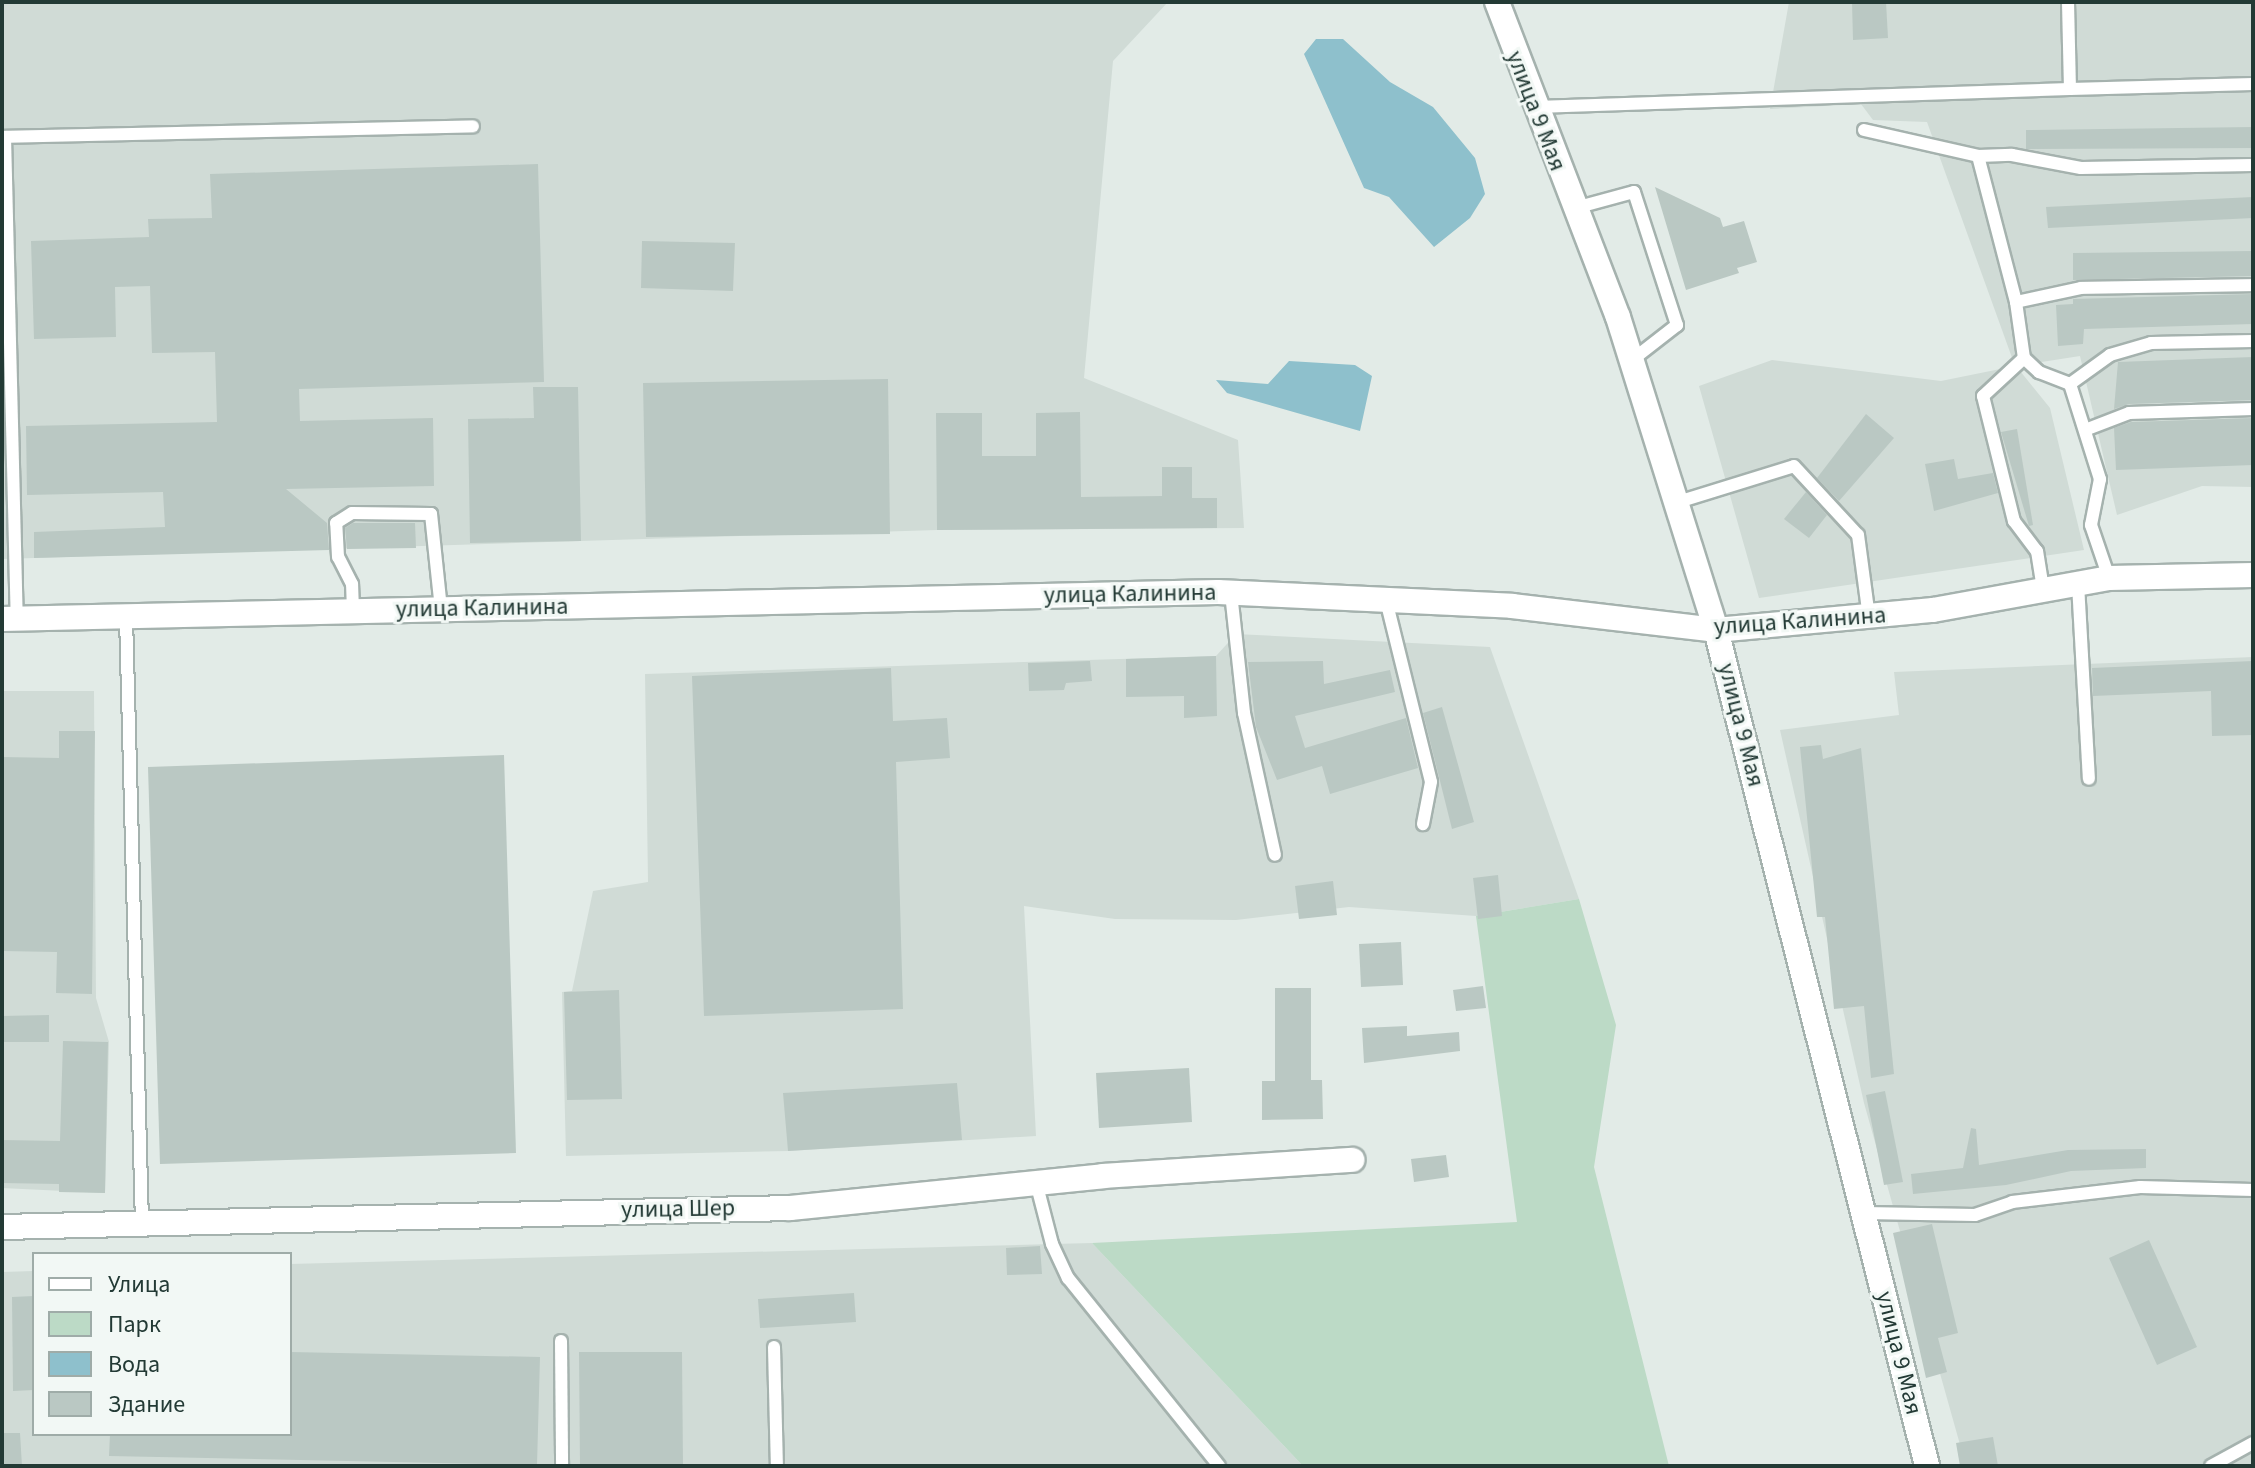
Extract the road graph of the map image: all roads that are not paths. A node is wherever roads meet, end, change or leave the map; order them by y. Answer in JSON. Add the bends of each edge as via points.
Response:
{"nodes":[{"id":1,"x":1497,"y":2,"type":"edge"},
{"id":2,"x":2068,"y":2,"type":"edge"},
{"id":3,"x":2253,"y":84,"type":"edge"},
{"id":4,"x":2070,"y":89,"type":"junction"},
{"id":5,"x":1533,"y":107,"type":"junction"},
{"id":6,"x":473,"y":126,"type":"dead end"},
{"id":7,"x":1864,"y":130,"type":"dead end"},
{"id":8,"x":4,"y":137,"type":"edge"},
{"id":9,"x":1978,"y":156,"type":"junction"},
{"id":10,"x":2253,"y":165,"type":"edge"},
{"id":11,"x":1575,"y":208,"type":"junction"},
{"id":12,"x":2253,"y":285,"type":"edge"},
{"id":13,"x":2016,"y":302,"type":"junction"},
{"id":14,"x":2253,"y":341,"type":"edge"},
{"id":15,"x":2024,"y":358,"type":"junction"},
{"id":16,"x":1632,"y":360,"type":"junction"},
{"id":17,"x":2070,"y":384,"type":"junction"},
{"id":18,"x":2253,"y":409,"type":"edge"},
{"id":19,"x":2085,"y":430,"type":"junction"},
{"id":20,"x":1678,"y":502,"type":"junction"},
{"id":21,"x":2253,"y":575,"type":"edge"},
{"id":22,"x":2109,"y":578,"type":"junction"},
{"id":23,"x":2078,"y":584,"type":"junction"},
{"id":24,"x":2043,"y":590,"type":"junction"},
{"id":25,"x":1231,"y":593,"type":"junction"},
{"id":26,"x":1386,"y":600,"type":"junction"},
{"id":27,"x":441,"y":609,"type":"junction"},
{"id":28,"x":353,"y":611,"type":"junction"},
{"id":29,"x":126,"y":617,"type":"junction"},
{"id":30,"x":1869,"y":617,"type":"junction"},
{"id":31,"x":9,"y":619,"type":"edge"},
{"id":32,"x":1716,"y":630,"type":"junction"},
{"id":33,"x":2089,"y":779,"type":"dead end"},
{"id":34,"x":1423,"y":824,"type":"dead end"},
{"id":35,"x":1275,"y":855,"type":"dead end"},
{"id":36,"x":1352,"y":1160,"type":"dead end"},
{"id":37,"x":1037,"y":1186,"type":"junction"},
{"id":38,"x":2253,"y":1190,"type":"edge"},
{"id":39,"x":1865,"y":1213,"type":"junction"},
{"id":40,"x":142,"y":1222,"type":"junction"},
{"id":41,"x":2,"y":1227,"type":"edge"},
{"id":42,"x":561,"y":1341,"type":"dead end"},
{"id":43,"x":774,"y":1347,"type":"dead end"},
{"id":44,"x":2253,"y":1443,"type":"edge"},
{"id":45,"x":562,"y":1466,"type":"edge"},
{"id":46,"x":777,"y":1466,"type":"edge"},
{"id":47,"x":1219,"y":1466,"type":"edge"},
{"id":48,"x":1927,"y":1466,"type":"edge"},
{"id":49,"x":2211,"y":1466,"type":"edge"}],
"edges":[{"from":1,"to":5,"type":"street","name":"улица 9 Мая"},
{"from":2,"to":4,"type":"lane"},
{"from":3,"to":4,"type":"lane"},
{"from":4,"to":5,"type":"lane"},
{"from":5,"to":11,"type":"street","name":"улица 9 Мая"},
{"from":6,"to":8,"type":"lane"},
{"from":7,"to":9,"type":"lane"},
{"from":8,"to":31,"type":"lane"},
{"from":9,"to":10,"type":"lane","via":[[2012,155],[2081,168]]},
{"from":9,"to":13,"type":"lane"},
{"from":11,"to":16,"type":"street","name":"улица 9 Мая"},
{"from":11,"to":16,"type":"lane","via":[[1634,192],[1677,325]]},
{"from":12,"to":13,"type":"lane","via":[[2081,288]]},
{"from":13,"to":15,"type":"lane"},
{"from":14,"to":17,"type":"lane","via":[[2151,343],[2110,355]]},
{"from":15,"to":17,"type":"lane","via":[[2039,372]]},
{"from":15,"to":24,"type":"lane","via":[[1983,396],[2014,521],[2037,551]]},
{"from":16,"to":20,"type":"street","name":"улица 9 Мая"},
{"from":17,"to":19,"type":"lane"},
{"from":18,"to":19,"type":"lane","via":[[2129,413]]},
{"from":19,"to":22,"type":"lane","via":[[2100,479],[2091,525]]},
{"from":20,"to":30,"type":"lane","via":[[1794,466],[1858,535]]},
{"from":20,"to":32,"type":"street","name":"улица 9 Мая"},
{"from":21,"to":22,"type":"street","name":"улица Калинина"},
{"from":22,"to":23,"type":"street","name":"улица Калинина"},
{"from":23,"to":24,"type":"street","name":"улица Калинина"},
{"from":23,"to":33,"type":"lane"},
{"from":24,"to":30,"type":"street","name":"улица Калинина"},
{"from":25,"to":26,"type":"street","name":"улица Калинина"},
{"from":25,"to":27,"type":"street","name":"улица Калинина"},
{"from":25,"to":35,"type":"lane","via":[[1244,713]]},
{"from":26,"to":32,"type":"street","name":"улица Калинина","via":[[1512,606]]},
{"from":26,"to":34,"type":"lane","via":[[1431,782]]},
{"from":27,"to":28,"type":"street","name":"улица Калинина"},
{"from":27,"to":28,"type":"lane","via":[[431,514],[352,513],[336,523],[338,557],[352,584]]},
{"from":28,"to":29,"type":"street","name":"улица Калинина"},
{"from":29,"to":31,"type":"street","name":"улица Калинина"},
{"from":29,"to":40,"type":"lane"},
{"from":30,"to":32,"type":"street","name":"улица Калинина"},
{"from":32,"to":39,"type":"street","name":"улица 9 Мая"},
{"from":36,"to":37,"type":"street","name":"улица Шер"},
{"from":37,"to":40,"type":"street","name":"улица Шер","via":[[790,1208]]},
{"from":37,"to":47,"type":"lane","via":[[1052,1244],[1068,1278]]},
{"from":38,"to":39,"type":"lane","via":[[2140,1187],[2012,1202],[1975,1215]]},
{"from":39,"to":48,"type":"street","name":"улица 9 Мая"},
{"from":40,"to":41,"type":"street","name":"улица Шер"},
{"from":42,"to":45,"type":"lane"},
{"from":43,"to":46,"type":"lane"},
{"from":44,"to":49,"type":"lane"}]}
